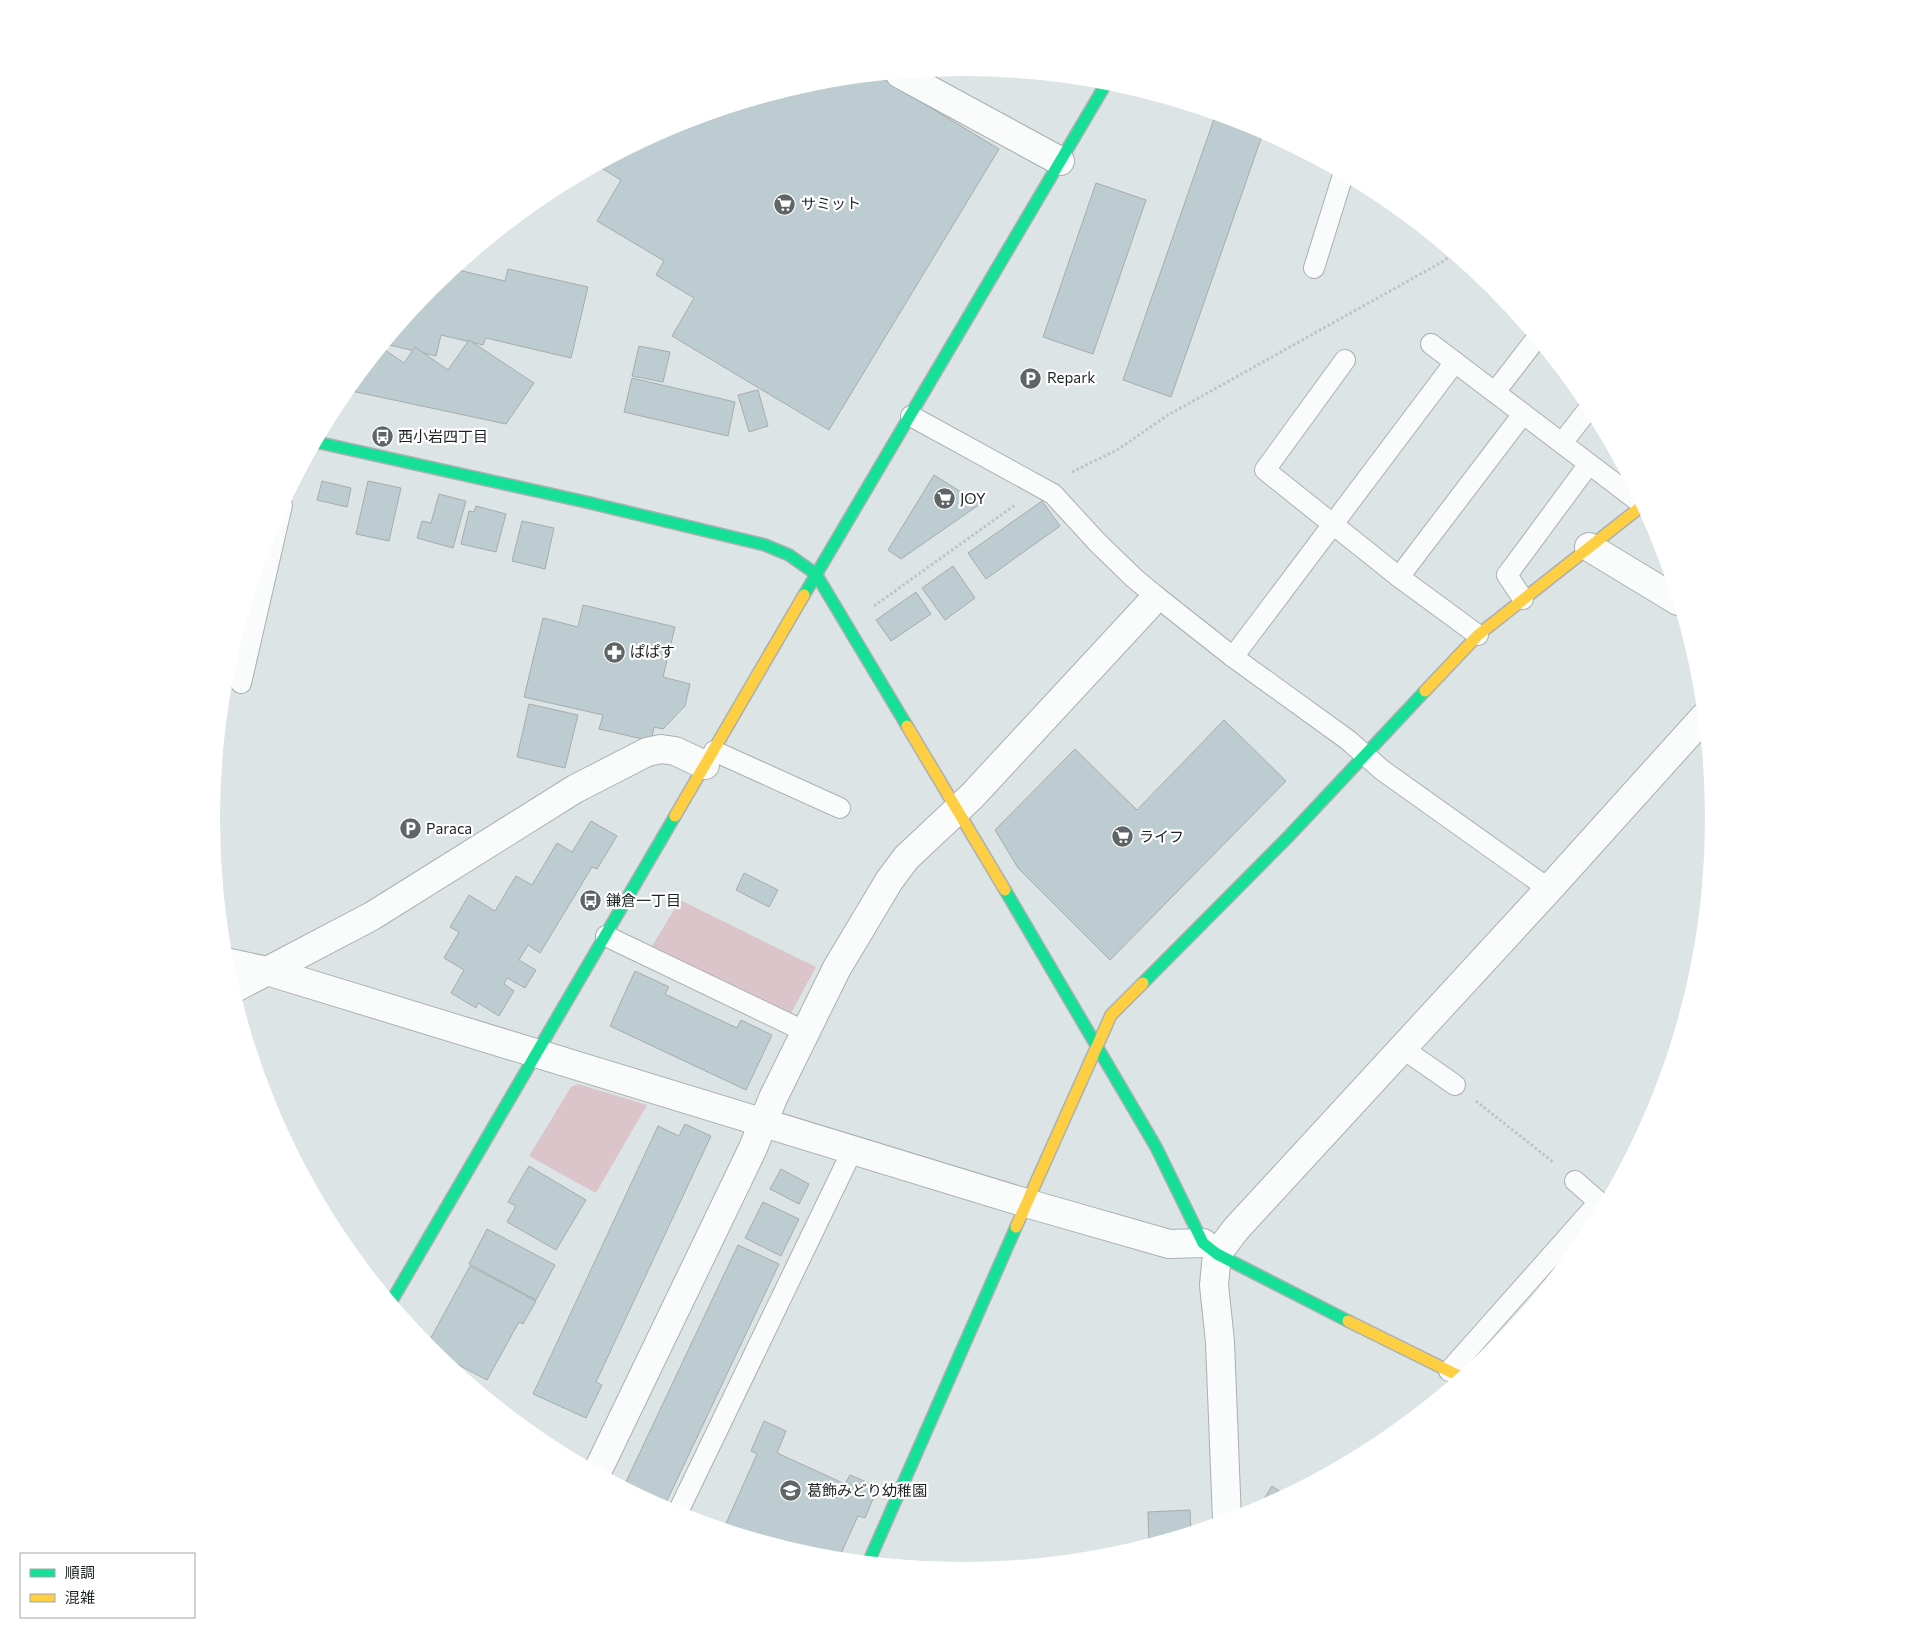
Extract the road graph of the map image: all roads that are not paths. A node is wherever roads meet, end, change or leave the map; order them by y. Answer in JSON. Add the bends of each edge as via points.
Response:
{"nodes":[{"id":1,"x":908,"y":79,"type":"edge"},
{"id":2,"x":1103,"y":90,"type":"edge"},
{"id":3,"x":1060,"y":161,"type":"junction"},
{"id":4,"x":1341,"y":180,"type":"edge"},
{"id":5,"x":1314,"y":268,"type":"dead end"},
{"id":6,"x":1533,"y":343,"type":"edge"},
{"id":7,"x":1431,"y":344,"type":"dead end"},
{"id":8,"x":1345,"y":360,"type":"dead end"},
{"id":9,"x":1455,"y":362,"type":"junction"},
{"id":10,"x":1495,"y":392,"type":"junction"},
{"id":11,"x":1523,"y":414,"type":"junction"},
{"id":12,"x":1585,"y":414,"type":"edge"},
{"id":13,"x":911,"y":416,"type":"junction"},
{"id":14,"x":322,"y":443,"type":"edge"},
{"id":15,"x":1562,"y":444,"type":"junction"},
{"id":16,"x":1589,"y":464,"type":"junction"},
{"id":17,"x":1632,"y":498,"type":"edge"},
{"id":18,"x":1637,"y":509,"type":"edge"},
{"id":19,"x":1332,"y":524,"type":"junction"},
{"id":20,"x":274,"y":541,"type":"edge"},
{"id":21,"x":1589,"y":547,"type":"junction"},
{"id":22,"x":816,"y":574,"type":"junction"},
{"id":23,"x":1399,"y":577,"type":"junction"},
{"id":24,"x":1671,"y":597,"type":"edge"},
{"id":25,"x":1523,"y":599,"type":"junction"},
{"id":26,"x":1153,"y":601,"type":"junction"},
{"id":27,"x":1478,"y":635,"type":"junction"},
{"id":28,"x":1233,"y":657,"type":"junction"},
{"id":29,"x":241,"y":683,"type":"dead end"},
{"id":30,"x":1699,"y":722,"type":"edge"},
{"id":31,"x":1364,"y":755,"type":"junction"},
{"id":32,"x":710,"y":758,"type":"junction"},
{"id":33,"x":840,"y":808,"type":"dead end"},
{"id":34,"x":957,"y":809,"type":"junction"},
{"id":35,"x":1549,"y":889,"type":"junction"},
{"id":36,"x":606,"y":936,"type":"junction"},
{"id":37,"x":234,"y":964,"type":"edge"},
{"id":38,"x":267,"y":971,"type":"junction"},
{"id":39,"x":239,"y":986,"type":"edge"},
{"id":40,"x":806,"y":1032,"type":"junction"},
{"id":41,"x":1097,"y":1044,"type":"junction"},
{"id":42,"x":1402,"y":1048,"type":"junction"},
{"id":43,"x":537,"y":1054,"type":"junction"},
{"id":44,"x":1455,"y":1085,"type":"road end"},
{"id":45,"x":762,"y":1122,"type":"junction"},
{"id":46,"x":853,"y":1149,"type":"junction"},
{"id":47,"x":1575,"y":1181,"type":"road end"},
{"id":48,"x":1599,"y":1201,"type":"edge"},
{"id":49,"x":1026,"y":1203,"type":"junction"},
{"id":50,"x":1595,"y":1208,"type":"edge"},
{"id":51,"x":1210,"y":1248,"type":"junction"},
{"id":52,"x":390,"y":1292,"type":"edge"},
{"id":53,"x":1455,"y":1374,"type":"edge"},
{"id":54,"x":600,"y":1467,"type":"edge"},
{"id":55,"x":681,"y":1506,"type":"edge"},
{"id":56,"x":1227,"y":1513,"type":"edge"},
{"id":57,"x":871,"y":1556,"type":"edge"}],
"edges":[{"from":1,"to":3,"type":"street"},
{"from":2,"to":3,"type":"street"},
{"from":3,"to":13,"type":"street"},
{"from":4,"to":5,"type":"lane"},
{"from":6,"to":10,"type":"lane"},
{"from":7,"to":9,"type":"lane"},
{"from":8,"to":19,"type":"lane","via":[[1265,470]]},
{"from":9,"to":10,"type":"lane"},
{"from":9,"to":19,"type":"lane"},
{"from":10,"to":11,"type":"lane"},
{"from":11,"to":15,"type":"lane"},
{"from":11,"to":23,"type":"lane"},
{"from":12,"to":15,"type":"lane"},
{"from":13,"to":22,"type":"street"},
{"from":13,"to":26,"type":"lane","via":[[1053,494]]},
{"from":14,"to":22,"type":"street","via":[[765,546],[789,555]]},
{"from":15,"to":16,"type":"lane"},
{"from":16,"to":17,"type":"lane"},
{"from":16,"to":25,"type":"lane","via":[[1506,575]]},
{"from":18,"to":21,"type":"street"},
{"from":19,"to":23,"type":"lane"},
{"from":19,"to":28,"type":"lane"},
{"from":20,"to":29,"type":"lane"},
{"from":21,"to":24,"type":"street"},
{"from":21,"to":25,"type":"street"},
{"from":22,"to":32,"type":"street"},
{"from":22,"to":34,"type":"street"},
{"from":23,"to":27,"type":"lane"},
{"from":25,"to":27,"type":"street"},
{"from":26,"to":28,"type":"lane"},
{"from":26,"to":34,"type":"street"},
{"from":27,"to":31,"type":"street"},
{"from":28,"to":31,"type":"lane"},
{"from":30,"to":35,"type":"street"},
{"from":31,"to":35,"type":"lane"},
{"from":31,"to":41,"type":"street","via":[[1289,836],[1111,1015]]},
{"from":32,"to":33,"type":"lane"},
{"from":32,"to":36,"type":"street"},
{"from":32,"to":38,"type":"street","via":[[661,749],[647,752],[575,789],[372,916]]},
{"from":34,"to":40,"type":"street","via":[[906,858],[889,881],[837,968]]},
{"from":34,"to":41,"type":"street"},
{"from":35,"to":42,"type":"street"},
{"from":36,"to":40,"type":"lane"},
{"from":36,"to":43,"type":"street"},
{"from":37,"to":38,"type":"street"},
{"from":38,"to":39,"type":"street"},
{"from":38,"to":43,"type":"street"},
{"from":40,"to":45,"type":"street"},
{"from":41,"to":49,"type":"street"},
{"from":41,"to":51,"type":"street"},
{"from":42,"to":44,"type":"lane"},
{"from":42,"to":51,"type":"street","via":[[1236,1229]]},
{"from":43,"to":45,"type":"street"},
{"from":43,"to":52,"type":"street"},
{"from":45,"to":46,"type":"street"},
{"from":45,"to":54,"type":"street","via":[[753,1148]]},
{"from":46,"to":49,"type":"street"},
{"from":46,"to":55,"type":"lane"},
{"from":47,"to":48,"type":"lane"},
{"from":49,"to":51,"type":"street","via":[[1168,1244]]},
{"from":49,"to":57,"type":"street"},
{"from":50,"to":53,"type":"lane"},
{"from":51,"to":53,"type":"street","via":[[1251,1272]]},
{"from":51,"to":56,"type":"street","via":[[1220,1342]]}]}
